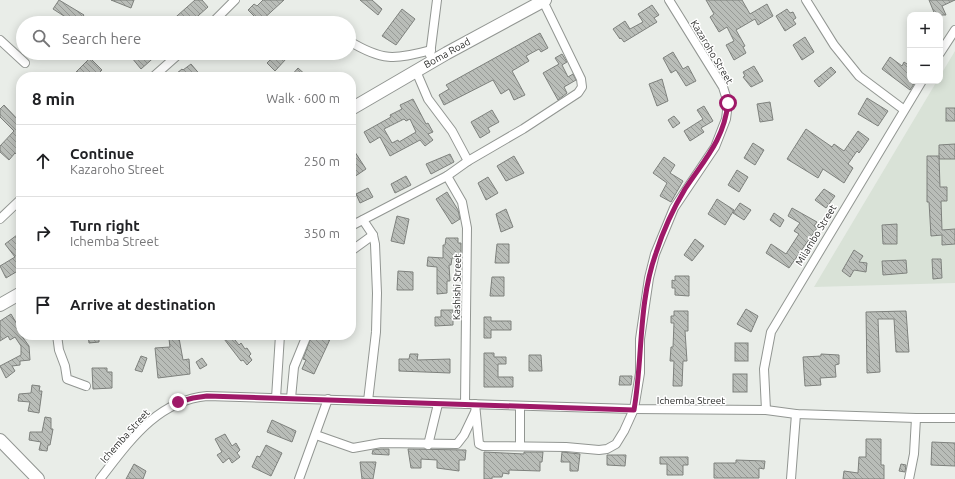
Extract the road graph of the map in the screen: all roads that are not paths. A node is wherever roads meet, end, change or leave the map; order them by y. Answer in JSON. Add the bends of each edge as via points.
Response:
{"nodes":[{"id":1,"x":235,"y":0,"type":"edge"},
{"id":2,"x":437,"y":0,"type":"edge"},
{"id":3,"x":669,"y":0,"type":"edge"},
{"id":4,"x":806,"y":0,"type":"edge"},
{"id":5,"x":544,"y":1,"type":"edge"},
{"id":6,"x":219,"y":16,"type":"edge"},
{"id":7,"x":955,"y":30,"type":"edge"},
{"id":8,"x":0,"y":40,"type":"edge"},
{"id":9,"x":356,"y":45,"type":"edge"},
{"id":10,"x":943,"y":48,"type":"edge"},
{"id":11,"x":431,"y":50,"type":"junction"},
{"id":12,"x":16,"y":55,"type":"edge"},
{"id":13,"x":21,"y":60,"type":"edge"},
{"id":14,"x":172,"y":60,"type":"edge"},
{"id":15,"x":24,"y":63,"type":"dead end"},
{"id":16,"x":430,"y":63,"type":"junction"},
{"id":17,"x":416,"y":71,"type":"junction"},
{"id":18,"x":159,"y":72,"type":"edge"},
{"id":19,"x":920,"y":84,"type":"edge"},
{"id":20,"x":356,"y":106,"type":"edge"},
{"id":21,"x":903,"y":109,"type":"junction"},
{"id":22,"x":468,"y":161,"type":"junction"},
{"id":23,"x":447,"y":176,"type":"junction"},
{"id":24,"x":16,"y":204,"type":"edge"},
{"id":25,"x":0,"y":219,"type":"edge"},
{"id":26,"x":363,"y":220,"type":"junction"},
{"id":27,"x":356,"y":224,"type":"edge"},
{"id":28,"x":373,"y":235,"type":"junction"},
{"id":29,"x":356,"y":247,"type":"edge"},
{"id":30,"x":16,"y":296,"type":"edge"},
{"id":31,"x":0,"y":305,"type":"edge"},
{"id":32,"x":58,"y":340,"type":"edge"},
{"id":33,"x":280,"y":340,"type":"edge"},
{"id":34,"x":304,"y":340,"type":"edge"},
{"id":35,"x":86,"y":386,"type":"dead end"},
{"id":36,"x":276,"y":398,"type":"junction"},
{"id":37,"x":291,"y":398,"type":"junction"},
{"id":38,"x":328,"y":400,"type":"junction"},
{"id":39,"x":368,"y":401,"type":"junction"},
{"id":40,"x":438,"y":404,"type":"junction"},
{"id":41,"x":465,"y":404,"type":"junction"},
{"id":42,"x":520,"y":406,"type":"junction"},
{"id":43,"x":476,"y":408,"type":"junction"},
{"id":44,"x":634,"y":410,"type":"junction"},
{"id":45,"x":766,"y":410,"type":"junction"},
{"id":46,"x":796,"y":414,"type":"junction"},
{"id":47,"x":916,"y":418,"type":"junction"},
{"id":48,"x":955,"y":418,"type":"edge"},
{"id":49,"x":316,"y":436,"type":"junction"},
{"id":50,"x":0,"y":440,"type":"edge"},
{"id":51,"x":428,"y":445,"type":"junction"},
{"id":52,"x":520,"y":446,"type":"junction"},
{"id":53,"x":38,"y":479,"type":"edge"},
{"id":54,"x":100,"y":479,"type":"edge"},
{"id":55,"x":299,"y":479,"type":"edge"},
{"id":56,"x":791,"y":479,"type":"edge"},
{"id":57,"x":910,"y":479,"type":"edge"}],
"edges":[{"from":1,"to":6,"type":"street"},
{"from":2,"to":11,"type":"street"},
{"from":3,"to":44,"type":"street","name":"Kazaroho Street","via":[[723,87],[728,103],[726,119],[715,146],[674,208],[655,254],[640,339],[640,373]]},
{"from":4,"to":21,"type":"street","via":[[834,45],[859,76]]},
{"from":5,"to":16,"type":"main road","name":"Boma Road"},
{"from":5,"to":22,"type":"street","via":[[581,79],[582,87],[578,94],[546,115]]},
{"from":7,"to":10,"type":"street"},
{"from":8,"to":12,"type":"street"},
{"from":9,"to":11,"type":"street","via":[[374,55],[384,57],[408,56]]},
{"from":11,"to":16,"type":"street"},
{"from":13,"to":15,"type":"street"},
{"from":14,"to":18,"type":"street"},
{"from":16,"to":17,"type":"main road","name":"Boma Road"},
{"from":17,"to":20,"type":"main road","name":"Boma Road"},
{"from":17,"to":22,"type":"street","via":[[428,99],[452,131]]},
{"from":19,"to":21,"type":"street","name":"Milambo Street"},
{"from":21,"to":45,"type":"street","name":"Milambo Street","via":[[771,332],[764,369]]},
{"from":22,"to":23,"type":"street"},
{"from":23,"to":26,"type":"street"},
{"from":23,"to":41,"type":"street","name":"Kashishi Street","via":[[462,202],[467,228]]},
{"from":24,"to":25,"type":"street"},
{"from":26,"to":27,"type":"street"},
{"from":26,"to":28,"type":"street"},
{"from":28,"to":29,"type":"street"},
{"from":28,"to":39,"type":"street","via":[[377,292],[376,332]]},
{"from":30,"to":31,"type":"main road"},
{"from":32,"to":35,"type":"street","via":[[67,379]]},
{"from":33,"to":36,"type":"street"},
{"from":34,"to":37,"type":"street","via":[[294,367]]},
{"from":36,"to":37,"type":"street","name":"Ichemba Street"},
{"from":36,"to":54,"type":"street","name":"Ichemba Street","via":[[207,396],[178,402],[152,419]]},
{"from":37,"to":38,"type":"street","name":"Ichemba Street"},
{"from":38,"to":39,"type":"street","name":"Ichemba Street"},
{"from":38,"to":49,"type":"street"},
{"from":39,"to":40,"type":"street","name":"Ichemba Street"},
{"from":40,"to":41,"type":"street","name":"Ichemba Street"},
{"from":40,"to":51,"type":"street"},
{"from":41,"to":43,"type":"street","name":"Ichemba Street"},
{"from":42,"to":43,"type":"street","name":"Ichemba Street"},
{"from":42,"to":44,"type":"street","name":"Ichemba Street"},
{"from":42,"to":52,"type":"street"},
{"from":43,"to":51,"type":"street","via":[[460,442],[451,445]]},
{"from":43,"to":52,"type":"street","name":"Kazaroho Street","via":[[479,444]]},
{"from":44,"to":45,"type":"street","name":"Ichemba Street"},
{"from":44,"to":52,"type":"street","name":"Kazaroho Street","via":[[616,444],[607,449]]},
{"from":45,"to":46,"type":"street","name":"Ichemba Street"},
{"from":46,"to":47,"type":"street","name":"Ichemba Street"},
{"from":46,"to":56,"type":"street"},
{"from":47,"to":48,"type":"street","name":"Ichemba Street"},
{"from":47,"to":57,"type":"street"},
{"from":49,"to":51,"type":"street","via":[[353,448],[381,443]]},
{"from":49,"to":55,"type":"street"},
{"from":50,"to":53,"type":"main road"}]}
